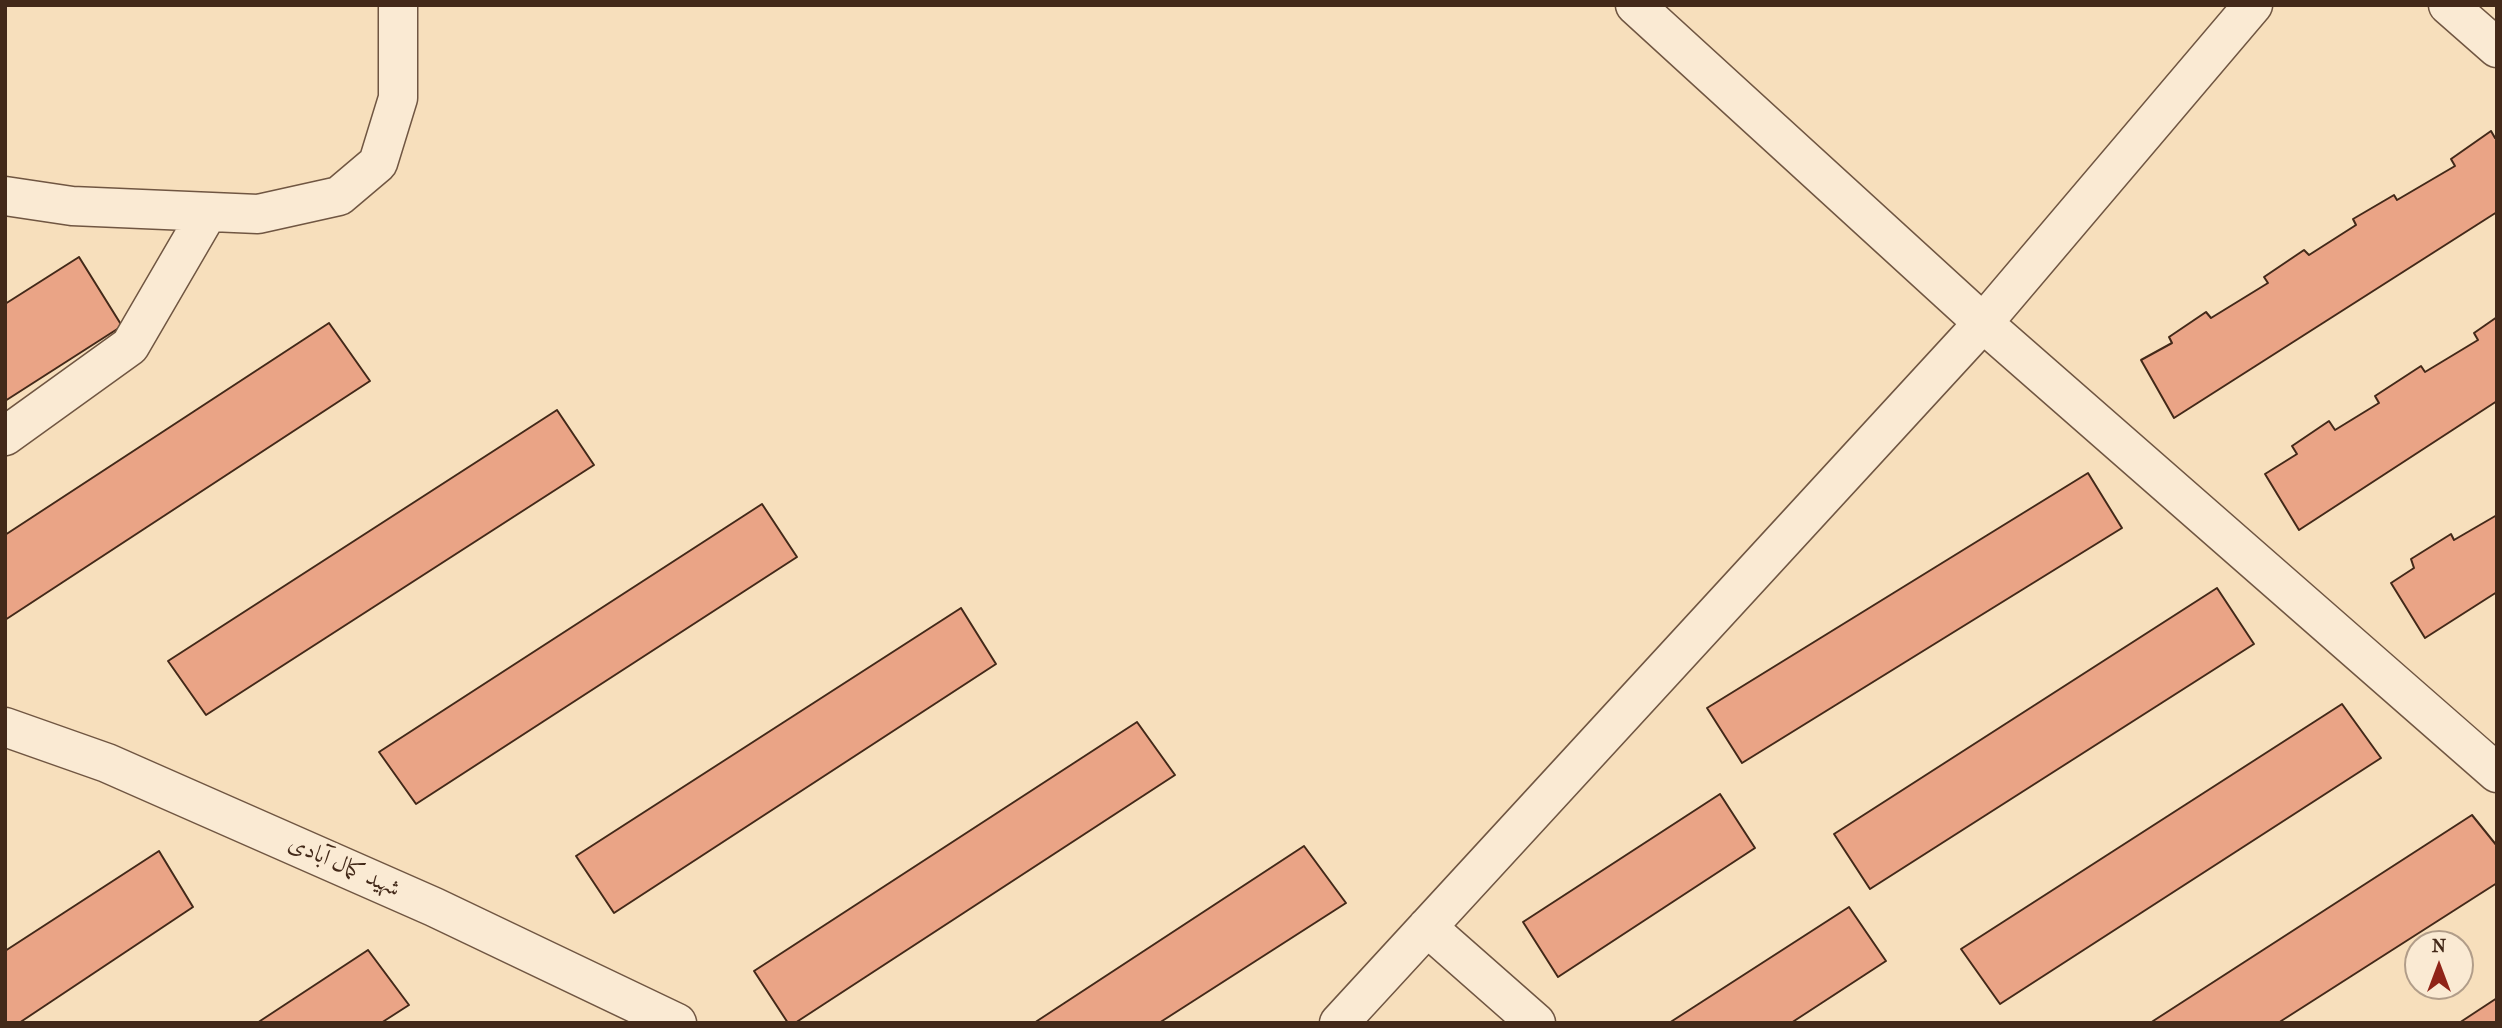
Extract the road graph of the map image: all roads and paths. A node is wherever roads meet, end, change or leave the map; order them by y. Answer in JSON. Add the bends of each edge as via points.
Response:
{"nodes":[{"id":1,"x":398,"y":5,"type":"edge"},
{"id":2,"x":1634,"y":5,"type":"edge"},
{"id":3,"x":2253,"y":5,"type":"edge"},
{"id":4,"x":2448,"y":5,"type":"edge"},
{"id":5,"x":2497,"y":48,"type":"edge"},
{"id":6,"x":5,"y":196,"type":"edge"},
{"id":7,"x":208,"y":212,"type":"junction"},
{"id":8,"x":1983,"y":323,"type":"junction"},
{"id":9,"x":5,"y":436,"type":"edge"},
{"id":10,"x":5,"y":727,"type":"edge"},
{"id":11,"x":2497,"y":773,"type":"edge"},
{"id":12,"x":1427,"y":927,"type":"junction"},
{"id":13,"x":677,"y":1023,"type":"edge"},
{"id":14,"x":1339,"y":1023,"type":"edge"},
{"id":15,"x":1536,"y":1023,"type":"edge"}],
"edges":[{"from":1,"to":7,"type":"street","via":[[398,98],[379,163],[339,196],[258,214]]},
{"from":2,"to":8,"type":"street"},
{"from":3,"to":8,"type":"street"},
{"from":4,"to":5,"type":"street"},
{"from":6,"to":7,"type":"street","via":[[72,206]]},
{"from":7,"to":9,"type":"street","via":[[130,346]]},
{"from":8,"to":11,"type":"street"},
{"from":8,"to":12,"type":"street"},
{"from":10,"to":13,"type":"street","name":"شهید کمال آبادی","via":[[107,763],[422,901]]},
{"from":12,"to":14,"type":"street"},
{"from":12,"to":15,"type":"street"}]}
